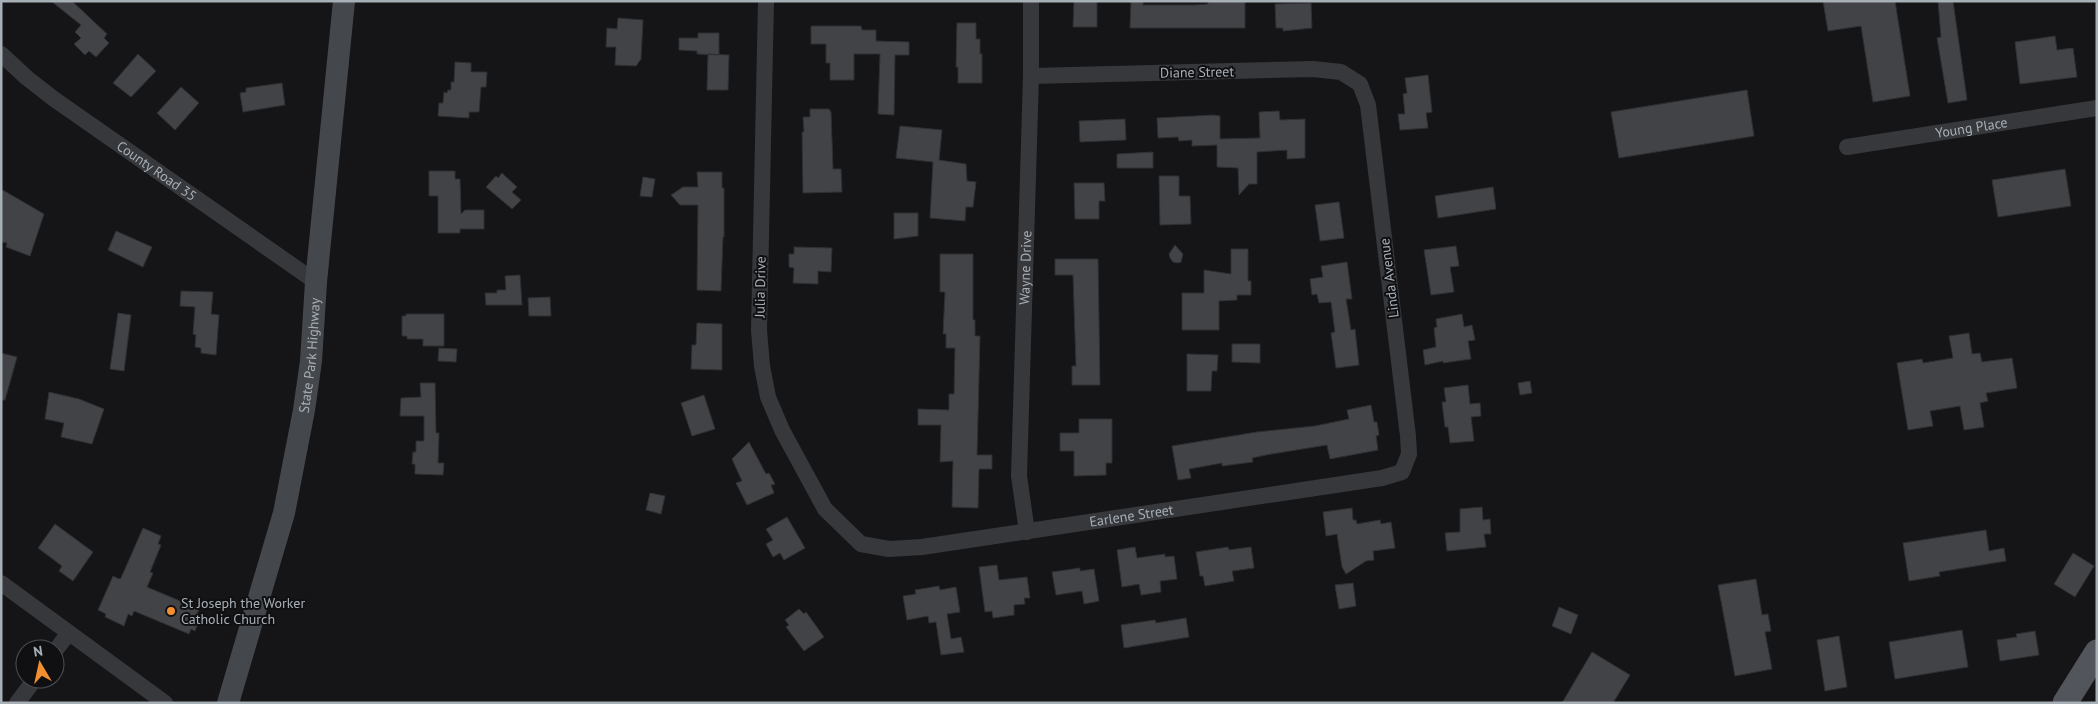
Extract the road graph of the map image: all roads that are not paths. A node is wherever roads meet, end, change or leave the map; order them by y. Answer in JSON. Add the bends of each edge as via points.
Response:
{"nodes":[{"id":1,"x":344,"y":1,"type":"edge"},
{"id":2,"x":766,"y":1,"type":"edge"},
{"id":3,"x":1031,"y":1,"type":"edge"},
{"id":4,"x":1,"y":54,"type":"edge"},
{"id":5,"x":1031,"y":76,"type":"junction"},
{"id":6,"x":1360,"y":84,"type":"joint"},
{"id":7,"x":2097,"y":108,"type":"edge"},
{"id":8,"x":1847,"y":147,"type":"dead end"},
{"id":9,"x":316,"y":282,"type":"junction"},
{"id":10,"x":1402,"y":472,"type":"joint"},
{"id":11,"x":1027,"y":532,"type":"junction"},
{"id":12,"x":860,"y":544,"type":"joint"},
{"id":13,"x":1,"y":583,"type":"edge"},
{"id":14,"x":68,"y":634,"type":"junction"},
{"id":15,"x":64,"y":639,"type":"edge"},
{"id":16,"x":2097,"y":652,"type":"edge"},
{"id":17,"x":28,"y":689,"type":"edge"},
{"id":18,"x":17,"y":703,"type":"edge"},
{"id":19,"x":164,"y":703,"type":"edge"},
{"id":20,"x":228,"y":703,"type":"edge"},
{"id":21,"x":2065,"y":703,"type":"edge"}],
"edges":[{"from":1,"to":9,"type":"main road","name":"State Park Highway"},
{"from":2,"to":12,"type":"street","name":"Julia Drive","via":[[759,330],[762,366],[768,397],[782,430],[816,493],[825,509]]},
{"from":3,"to":5,"type":"street","name":"Wayne Drive"},
{"from":4,"to":9,"type":"street","name":"County Road 35","via":[[54,99]]},
{"from":5,"to":6,"type":"street","name":"Diane Street","via":[[1313,69],[1341,72]]},
{"from":5,"to":11,"type":"street","name":"Wayne Drive","via":[[1019,476]]},
{"from":6,"to":10,"type":"street","name":"Linda Avenue","via":[[1368,105],[1408,436],[1409,454]]},
{"from":7,"to":8,"type":"street","name":"Young Place"},
{"from":9,"to":20,"type":"main road","name":"State Park Highway","via":[[311,361],[286,505]]},
{"from":10,"to":11,"type":"street","name":"Earlene Street","via":[[1382,478]]},
{"from":11,"to":12,"type":"street","name":"Earlene Street","via":[[897,549]]},
{"from":13,"to":14,"type":"street"},
{"from":14,"to":15,"type":"street"},
{"from":14,"to":19,"type":"street"},
{"from":16,"to":21,"type":"main road"},
{"from":17,"to":18,"type":"street"}]}
